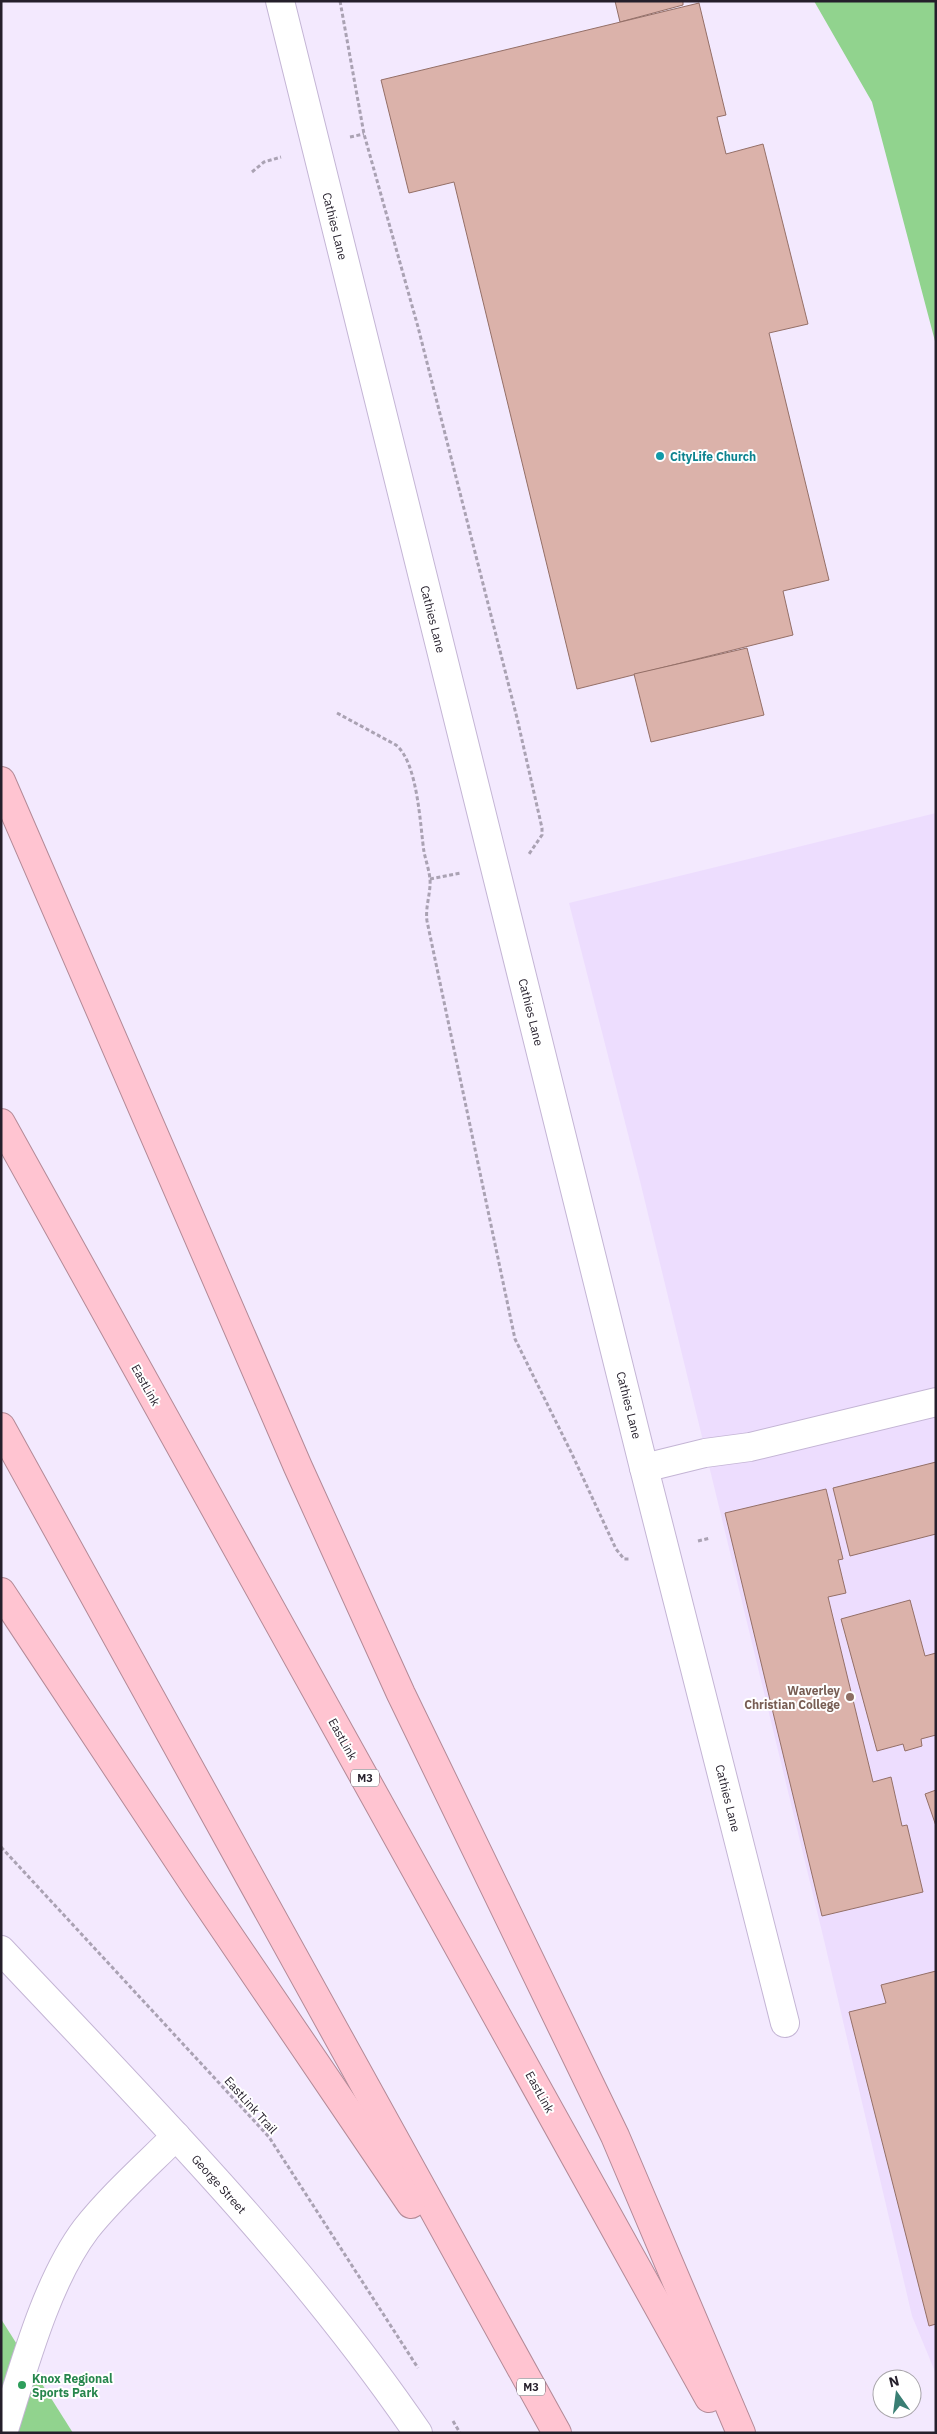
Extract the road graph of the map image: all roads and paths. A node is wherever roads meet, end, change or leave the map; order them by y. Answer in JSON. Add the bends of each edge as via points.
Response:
{"nodes":[{"id":1,"x":280,"y":1,"type":"edge"},
{"id":2,"x":340,"y":1,"type":"edge"},
{"id":3,"x":284,"y":156,"type":"dead end"},
{"id":4,"x":252,"y":172,"type":"dead end"},
{"id":5,"x":337,"y":713,"type":"dead end"},
{"id":6,"x":1,"y":781,"type":"edge"},
{"id":7,"x":527,"y":856,"type":"dead end"},
{"id":8,"x":466,"y":872,"type":"dead end"},
{"id":9,"x":430,"y":880,"type":"junction"},
{"id":10,"x":1,"y":1123,"type":"edge"},
{"id":11,"x":936,"y":1402,"type":"edge"},
{"id":12,"x":1,"y":1427,"type":"edge"},
{"id":13,"x":644,"y":1468,"type":"junction"},
{"id":14,"x":637,"y":1556,"type":"dead end"},
{"id":15,"x":1,"y":1592,"type":"edge"},
{"id":16,"x":1,"y":1847,"type":"edge"},
{"id":17,"x":1,"y":1950,"type":"edge"},
{"id":18,"x":785,"y":2023,"type":"dead end"},
{"id":19,"x":176,"y":2136,"type":"junction"},
{"id":20,"x":505,"y":2341,"type":"junction"},
{"id":21,"x":423,"y":2375,"type":"dead end"},
{"id":22,"x":450,"y":2416,"type":"dead end"},
{"id":23,"x":3,"y":2433,"type":"edge"},
{"id":24,"x":418,"y":2433,"type":"edge"},
{"id":25,"x":460,"y":2433,"type":"edge"},
{"id":26,"x":557,"y":2433,"type":"edge"},
{"id":27,"x":729,"y":2433,"type":"edge"},
{"id":28,"x":741,"y":2433,"type":"edge"}],
"edges":[{"from":1,"to":13,"type":"street","name":"Cathies Lane"},
{"from":2,"to":7,"type":"path","via":[[364,134],[418,327],[542,828],[539,842]]},
{"from":3,"to":4,"type":"path","via":[[264,162]]},
{"from":5,"to":9,"type":"path","via":[[403,750],[421,812]]},
{"from":6,"to":28,"type":"highway","via":[[298,1467],[401,1694],[615,2136]]},
{"from":8,"to":9,"type":"path"},
{"from":9,"to":14,"type":"path","via":[[426,921],[515,1339],[619,1555],[624,1559]]},
{"from":10,"to":27,"type":"highway","name":"EastLink","number":"M3"},
{"from":11,"to":13,"type":"street","via":[[750,1447],[704,1453]]},
{"from":12,"to":20,"type":"highway","number":"M3"},
{"from":13,"to":18,"type":"street","name":"Cathies Lane"},
{"from":15,"to":20,"type":"highway","via":[[198,1890]]},
{"from":16,"to":21,"type":"path","name":"EastLink Trail","via":[[269,2137]]},
{"from":17,"to":19,"type":"street","name":"George Street"},
{"from":19,"to":23,"type":"street","via":[[86,2230],[67,2259],[43,2314]]},
{"from":19,"to":24,"type":"street","name":"George Street","via":[[285,2258]]},
{"from":20,"to":26,"type":"highway","number":"M3"},
{"from":22,"to":25,"type":"path"}]}
